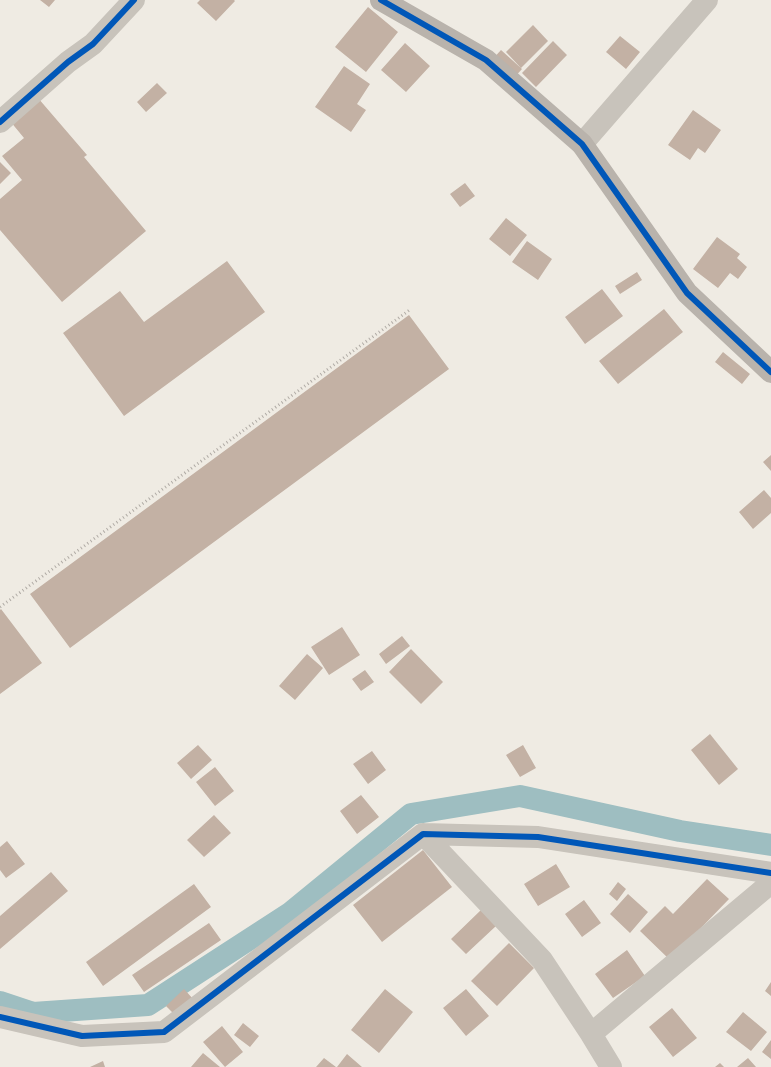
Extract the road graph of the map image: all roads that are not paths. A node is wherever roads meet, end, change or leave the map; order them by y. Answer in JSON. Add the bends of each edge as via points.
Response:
{"nodes":[{"id":1,"x":134,"y":0,"type":"edge"},
{"id":2,"x":381,"y":0,"type":"edge"},
{"id":3,"x":707,"y":0,"type":"edge"},
{"id":4,"x":0,"y":122,"type":"edge"},
{"id":5,"x":582,"y":144,"type":"junction"},
{"id":6,"x":771,"y":372,"type":"edge"},
{"id":7,"x":423,"y":834,"type":"junction"},
{"id":8,"x":771,"y":873,"type":"edge"},
{"id":9,"x":771,"y":883,"type":"edge"},
{"id":10,"x":0,"y":1017,"type":"edge"},
{"id":11,"x":591,"y":1034,"type":"junction"},
{"id":12,"x":611,"y":1067,"type":"edge"}],
"edges":[{"from":1,"to":4,"type":"street","via":[[93,44],[68,62]]},
{"from":2,"to":5,"type":"street","via":[[486,60]]},
{"from":3,"to":5,"type":"street"},
{"from":5,"to":6,"type":"street","via":[[686,293]]},
{"from":7,"to":8,"type":"street","via":[[538,837]]},
{"from":7,"to":10,"type":"street","via":[[164,1032],[82,1036]]},
{"from":7,"to":11,"type":"street","via":[[542,960]]},
{"from":9,"to":11,"type":"street"},
{"from":11,"to":12,"type":"street"}]}
